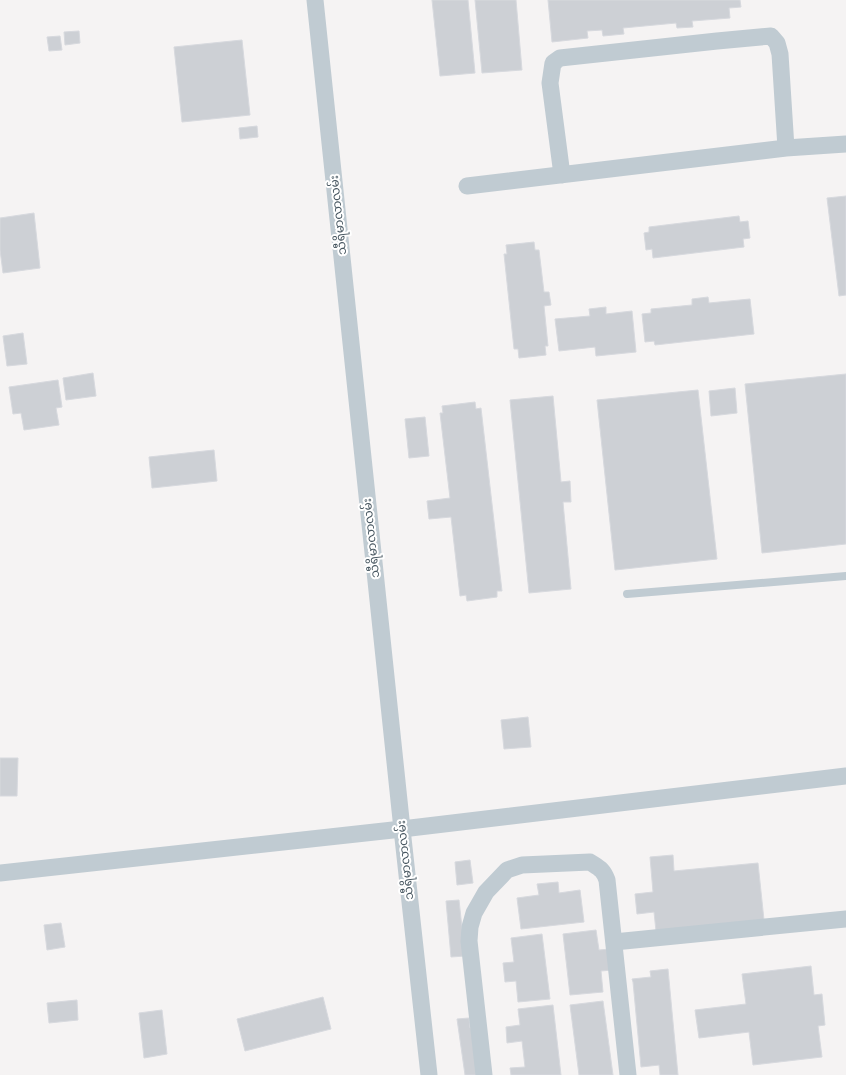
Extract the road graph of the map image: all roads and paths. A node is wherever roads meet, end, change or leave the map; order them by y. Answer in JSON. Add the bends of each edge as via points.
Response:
{"nodes":[{"id":1,"x":315,"y":0,"type":"edge"},
{"id":2,"x":846,"y":144,"type":"edge"},
{"id":3,"x":786,"y":148,"type":"junction"},
{"id":4,"x":562,"y":175,"type":"junction"},
{"id":5,"x":466,"y":186,"type":"dead end"},
{"id":6,"x":846,"y":576,"type":"edge"},
{"id":7,"x":627,"y":594,"type":"dead end"},
{"id":8,"x":846,"y":776,"type":"edge"},
{"id":9,"x":402,"y":829,"type":"junction"},
{"id":10,"x":0,"y":873,"type":"edge"},
{"id":11,"x":846,"y":919,"type":"edge"},
{"id":12,"x":614,"y":942,"type":"junction"},
{"id":13,"x":429,"y":1075,"type":"edge"},
{"id":14,"x":484,"y":1075,"type":"edge"},
{"id":15,"x":628,"y":1075,"type":"edge"}],
"edges":[{"from":1,"to":9,"type":"street","name":"သီရိမာလာလမ်း"},
{"from":2,"to":3,"type":"street"},
{"from":3,"to":4,"type":"street"},
{"from":3,"to":4,"type":"street","via":[[780,54],[778,43],[771,36],[560,58],[553,64],[550,83]]},
{"from":4,"to":5,"type":"street"},
{"from":6,"to":7,"type":"lane"},
{"from":8,"to":9,"type":"street"},
{"from":9,"to":10,"type":"street"},
{"from":9,"to":13,"type":"street","name":"သီရိမာလာလမ်း"},
{"from":11,"to":12,"type":"street"},
{"from":12,"to":14,"type":"street","via":[[607,880],[604,872],[590,862],[522,865],[508,870],[486,892],[474,913],[469,941]]},
{"from":12,"to":15,"type":"street"}]}
